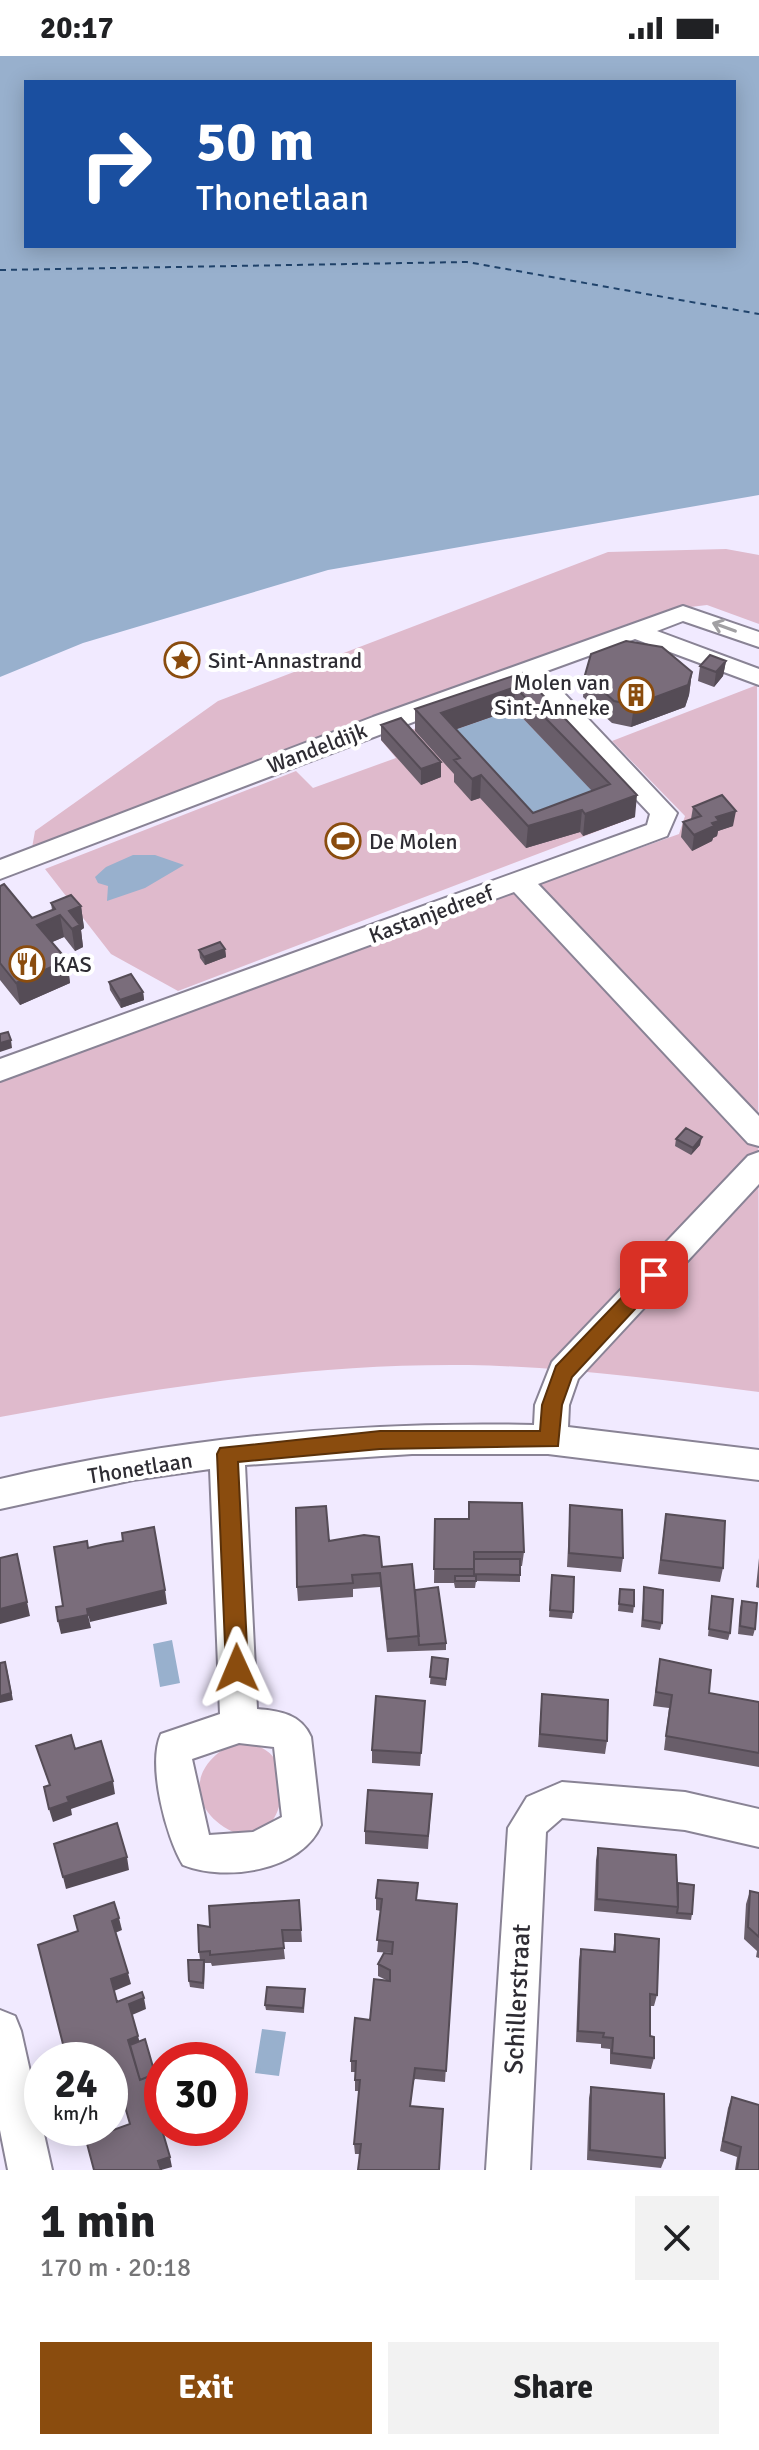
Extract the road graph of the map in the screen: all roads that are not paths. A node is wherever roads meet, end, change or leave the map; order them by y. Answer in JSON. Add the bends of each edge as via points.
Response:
{"nodes":[{"id":1,"x":636,"y":631,"type":"junction"},
{"id":2,"x":759,"y":640,"type":"edge"},
{"id":3,"x":528,"y":670,"type":"junction"},
{"id":4,"x":759,"y":678,"type":"edge"},
{"id":5,"x":0,"y":870,"type":"edge"},
{"id":6,"x":520,"y":882,"type":"junction"},
{"id":7,"x":0,"y":1070,"type":"edge"},
{"id":8,"x":759,"y":1135,"type":"edge"},
{"id":9,"x":759,"y":1164,"type":"edge"},
{"id":10,"x":550,"y":1440,"type":"junction"},
{"id":11,"x":227,"y":1454,"type":"junction"},
{"id":12,"x":759,"y":1465,"type":"edge"},
{"id":13,"x":0,"y":1494,"type":"edge"},
{"id":14,"x":239,"y":1725,"type":"dead end"},
{"id":15,"x":759,"y":1828,"type":"edge"},
{"id":16,"x":0,"y":2031,"type":"edge"},
{"id":17,"x":30,"y":2170,"type":"edge"},
{"id":18,"x":508,"y":2170,"type":"edge"}],
"edges":[{"from":2,"to":1,"type":"street","name":"Wandeldijk","one_way":true,"via":[[683,613]]},
{"from":1,"to":3,"type":"street","name":"Wandeldijk"},
{"from":1,"to":4,"type":"street"},
{"from":3,"to":5,"type":"street","name":"Wandeldijk"},
{"from":3,"to":6,"type":"street","name":"Kastanjedreef","via":[[664,813],[658,830]]},
{"from":6,"to":7,"type":"street","name":"Kastanjedreef"},
{"from":6,"to":8,"type":"street"},
{"from":9,"to":10,"type":"street","via":[[564,1372],[552,1405]]},
{"from":10,"to":11,"type":"street","name":"Thonetlaan","via":[[380,1440]]},
{"from":10,"to":12,"type":"street","name":"Thonetlaan"},
{"from":11,"to":13,"type":"street","name":"Thonetlaan","via":[[134,1466]]},
{"from":11,"to":14,"type":"street"},
{"from":15,"to":18,"type":"street","name":"Schillerstraat","via":[[685,1811],[562,1800],[536,1812],[527,1828]]},
{"from":16,"to":17,"type":"street"}]}
